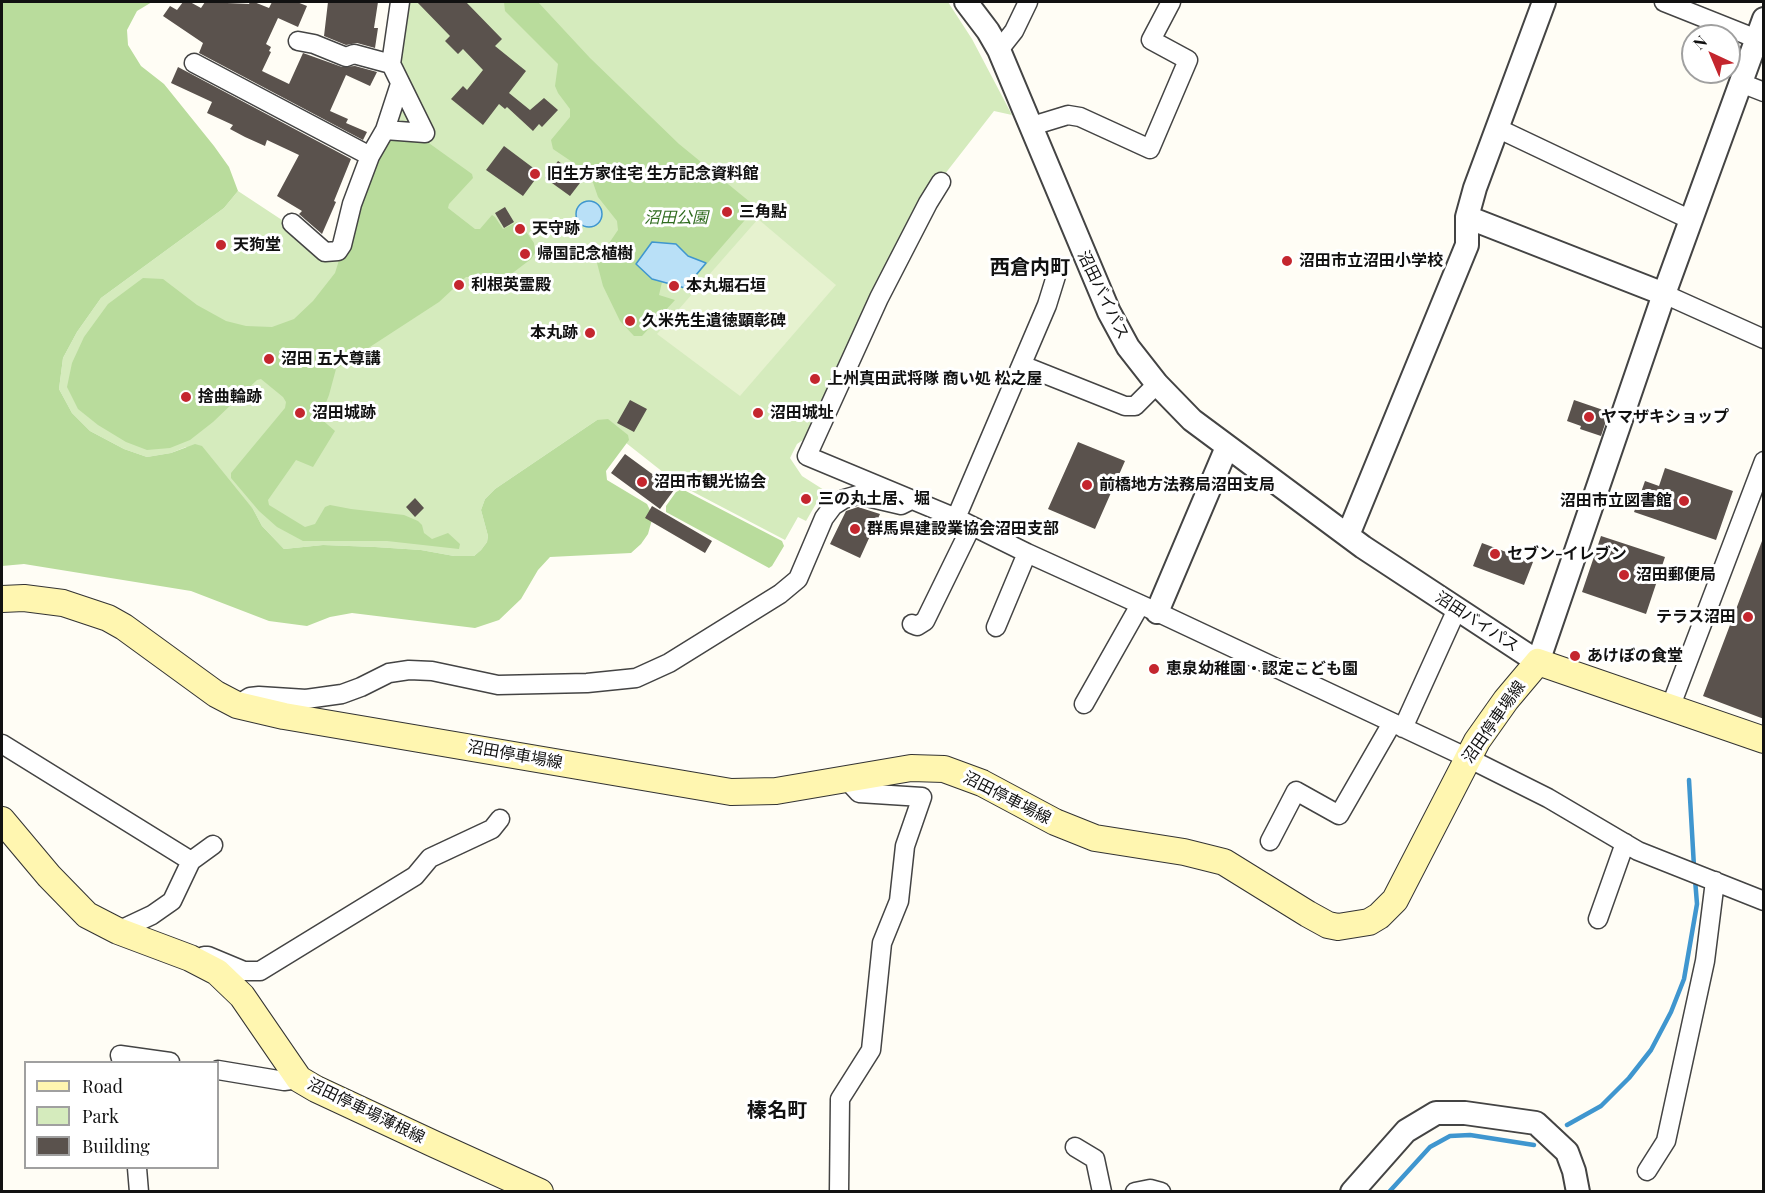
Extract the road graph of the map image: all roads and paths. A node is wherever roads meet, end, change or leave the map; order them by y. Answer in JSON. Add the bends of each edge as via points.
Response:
{"nodes":[{"id":1,"x":400,"y":2,"type":"edge"},
{"id":2,"x":966,"y":2,"type":"edge"},
{"id":3,"x":1028,"y":2,"type":"edge"},
{"id":4,"x":1171,"y":2,"type":"edge"},
{"id":5,"x":1544,"y":2,"type":"edge"},
{"id":6,"x":1664,"y":2,"type":"edge"},
{"id":7,"x":1760,"y":29,"type":"edge"},
{"id":8,"x":298,"y":41,"type":"dead end"},
{"id":9,"x":999,"y":50,"type":"junction"},
{"id":10,"x":194,"y":63,"type":"dead end"},
{"id":11,"x":391,"y":64,"type":"junction"},
{"id":12,"x":1741,"y":83,"type":"joint"},
{"id":13,"x":400,"y":84,"type":"junction"},
{"id":14,"x":1741,"y":84,"type":"edge"},
{"id":15,"x":1764,"y":92,"type":"edge"},
{"id":16,"x":1032,"y":126,"type":"junction"},
{"id":17,"x":1497,"y":128,"type":"junction"},
{"id":18,"x":385,"y":130,"type":"junction"},
{"id":19,"x":370,"y":156,"type":"junction"},
{"id":20,"x":941,"y":182,"type":"dead end"},
{"id":21,"x":1467,"y":217,"type":"junction"},
{"id":22,"x":1691,"y":220,"type":"junction"},
{"id":23,"x":292,"y":223,"type":"dead end"},
{"id":24,"x":1056,"y":276,"type":"dead end"},
{"id":25,"x":1664,"y":294,"type":"junction"},
{"id":26,"x":1764,"y":339,"type":"edge"},
{"id":27,"x":1022,"y":365,"type":"junction"},
{"id":28,"x":1157,"y":384,"type":"junction"},
{"id":29,"x":1227,"y":447,"type":"junction"},
{"id":30,"x":1764,"y":461,"type":"edge"},
{"id":31,"x":913,"y":500,"type":"junction"},
{"id":32,"x":963,"y":523,"type":"junction"},
{"id":33,"x":1348,"y":535,"type":"junction"},
{"id":34,"x":1027,"y":553,"type":"junction"},
{"id":35,"x":2,"y":599,"type":"edge"},
{"id":36,"x":1148,"y":608,"type":"junction"},
{"id":37,"x":1457,"y":609,"type":"junction"},
{"id":38,"x":912,"y":624,"type":"dead end"},
{"id":39,"x":996,"y":627,"type":"dead end"},
{"id":40,"x":1538,"y":662,"type":"junction"},
{"id":41,"x":1084,"y":704,"type":"dead end"},
{"id":42,"x":237,"y":705,"type":"junction"},
{"id":43,"x":1670,"y":708,"type":"junction"},
{"id":44,"x":1398,"y":725,"type":"junction"},
{"id":45,"x":1764,"y":740,"type":"edge"},
{"id":46,"x":2,"y":744,"type":"edge"},
{"id":47,"x":1468,"y":758,"type":"junction"},
{"id":48,"x":847,"y":780,"type":"junction"},
{"id":49,"x":500,"y":819,"type":"dead end"},
{"id":50,"x":2,"y":820,"type":"edge"},
{"id":51,"x":1270,"y":841,"type":"dead end"},
{"id":52,"x":1625,"y":843,"type":"junction"},
{"id":53,"x":213,"y":845,"type":"dead end"},
{"id":54,"x":191,"y":861,"type":"junction"},
{"id":55,"x":1715,"y":881,"type":"junction"},
{"id":56,"x":1764,"y":901,"type":"edge"},
{"id":57,"x":1598,"y":919,"type":"dead end"},
{"id":58,"x":118,"y":931,"type":"junction"},
{"id":59,"x":190,"y":958,"type":"junction"},
{"id":60,"x":122,"y":1061,"type":"edge"},
{"id":61,"x":164,"y":1061,"type":"edge"},
{"id":62,"x":219,"y":1070,"type":"edge"},
{"id":63,"x":299,"y":1079,"type":"junction"},
{"id":64,"x":1075,"y":1147,"type":"dead end"},
{"id":65,"x":136,"y":1169,"type":"edge"},
{"id":66,"x":1647,"y":1171,"type":"dead end"},
{"id":67,"x":138,"y":1191,"type":"edge"},
{"id":68,"x":540,"y":1191,"type":"edge"},
{"id":69,"x":839,"y":1191,"type":"edge"},
{"id":70,"x":1102,"y":1191,"type":"edge"},
{"id":71,"x":1135,"y":1191,"type":"edge"},
{"id":72,"x":1161,"y":1191,"type":"edge"},
{"id":73,"x":1352,"y":1191,"type":"edge"},
{"id":74,"x":1578,"y":1191,"type":"edge"}],
"edges":[{"from":1,"to":11,"type":"street"},
{"from":2,"to":9,"type":"street","name":"沼田バイパス"},
{"from":3,"to":9,"type":"street","via":[[1014,31]]},
{"from":4,"to":16,"type":"street","via":[[1151,40],[1188,60],[1150,149],[1080,117],[1068,115]]},
{"from":5,"to":17,"type":"street"},
{"from":6,"to":7,"type":"street"},
{"from":7,"to":12,"type":"street"},
{"from":8,"to":11,"type":"street","via":[[346,57],[354,54]]},
{"from":9,"to":16,"type":"street","name":"沼田バイパス"},
{"from":10,"to":19,"type":"street"},
{"from":11,"to":13,"type":"street"},
{"from":12,"to":15,"type":"street"},
{"from":13,"to":18,"type":"street"},
{"from":13,"to":18,"type":"street","via":[[425,133]]},
{"from":14,"to":22,"type":"street"},
{"from":16,"to":28,"type":"street","name":"沼田バイパス","via":[[1109,312],[1128,347]]},
{"from":17,"to":21,"type":"street"},
{"from":17,"to":22,"type":"street"},
{"from":18,"to":19,"type":"street"},
{"from":19,"to":23,"type":"street","via":[[338,252],[325,252]]},
{"from":20,"to":31,"type":"street","via":[[884,288],[807,456]]},
{"from":21,"to":25,"type":"street"},
{"from":21,"to":33,"type":"street","via":[[1467,245]]},
{"from":22,"to":25,"type":"street"},
{"from":24,"to":27,"type":"street"},
{"from":25,"to":26,"type":"street"},
{"from":25,"to":40,"type":"street"},
{"from":27,"to":28,"type":"street","via":[[1125,406],[1135,406]]},
{"from":27,"to":32,"type":"street"},
{"from":28,"to":29,"type":"street","name":"沼田バイパス","via":[[1192,420]]},
{"from":29,"to":33,"type":"street","name":"沼田バイパス"},
{"from":29,"to":36,"type":"street"},
{"from":30,"to":43,"type":"street"},
{"from":31,"to":32,"type":"street"},
{"from":31,"to":42,"type":"street","via":[[901,505],[858,495],[833,506],[798,579],[669,663],[636,678],[498,685],[409,670],[383,675],[342,694],[306,699],[259,696]]},
{"from":32,"to":34,"type":"street"},
{"from":32,"to":38,"type":"street","via":[[925,621],[917,626]]},
{"from":33,"to":37,"type":"street","name":"沼田バイパス"},
{"from":34,"to":36,"type":"street"},
{"from":34,"to":39,"type":"street"},
{"from":35,"to":42,"type":"main road","name":"沼田停車場線","via":[[63,603],[108,618]]},
{"from":36,"to":41,"type":"street"},
{"from":36,"to":44,"type":"street"},
{"from":37,"to":40,"type":"street","name":"沼田バイパス"},
{"from":37,"to":44,"type":"street"},
{"from":40,"to":43,"type":"main road"},
{"from":40,"to":47,"type":"main road","name":"沼田停車場線","via":[[1506,700]]},
{"from":42,"to":48,"type":"main road","name":"沼田停車場線","via":[[731,792],[760,793]]},
{"from":43,"to":45,"type":"main road"},
{"from":44,"to":47,"type":"street"},
{"from":44,"to":51,"type":"street","via":[[1339,815],[1296,791]]},
{"from":46,"to":54,"type":"street"},
{"from":47,"to":48,"type":"main road","name":"沼田停車場線","via":[[1395,900],[1369,922],[1347,926],[1328,925],[1224,862],[1095,838],[1055,822],[982,783],[944,769],[911,768]]},
{"from":47,"to":52,"type":"street"},
{"from":48,"to":69,"type":"street","via":[[859,793],[922,797],[905,846],[899,901],[882,943],[871,1050],[840,1100]]},
{"from":49,"to":59,"type":"street","via":[[492,829],[430,858],[415,876],[260,971],[244,971],[208,956]]},
{"from":50,"to":58,"type":"main road","name":"沼田停車場薄根線","via":[[87,915]]},
{"from":52,"to":55,"type":"street"},
{"from":52,"to":57,"type":"street"},
{"from":53,"to":54,"type":"street"},
{"from":54,"to":58,"type":"street","via":[[172,901]]},
{"from":55,"to":56,"type":"street"},
{"from":55,"to":66,"type":"street","via":[[1705,961],[1666,1141]]},
{"from":58,"to":59,"type":"main road","name":"沼田停車場薄根線"},
{"from":59,"to":63,"type":"main road","name":"沼田停車場薄根線","via":[[217,972],[242,996]]},
{"from":60,"to":61,"type":"street","via":[[120,1054]]},
{"from":62,"to":63,"type":"street","via":[[284,1081]]},
{"from":63,"to":68,"type":"main road","name":"沼田停車場薄根線"},
{"from":64,"to":70,"type":"street","via":[[1095,1158]]},
{"from":65,"to":67,"type":"street"},
{"from":71,"to":72,"type":"street"},
{"from":73,"to":74,"type":"street","via":[[1406,1131],[1420,1121],[1436,1113],[1465,1113],[1536,1123],[1567,1152]]}]}
